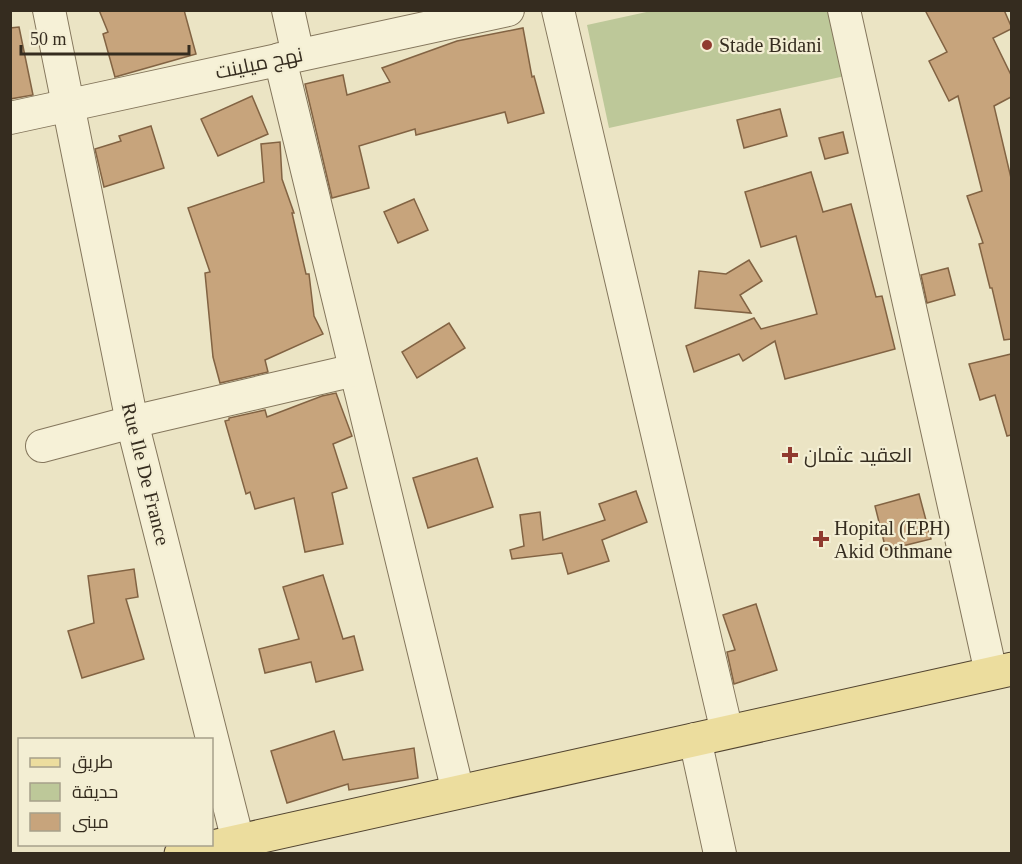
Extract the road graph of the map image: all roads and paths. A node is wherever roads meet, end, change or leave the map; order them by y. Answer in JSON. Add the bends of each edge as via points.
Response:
{"nodes":[{"id":1,"x":50,"y":10,"type":"edge"},
{"id":2,"x":288,"y":10,"type":"edge"},
{"id":3,"x":508,"y":10,"type":"edge"},
{"id":4,"x":558,"y":10,"type":"edge"},
{"id":5,"x":844,"y":10,"type":"edge"},
{"id":6,"x":289,"y":57,"type":"junction"},
{"id":7,"x":68,"y":105,"type":"junction"},
{"id":8,"x":10,"y":118,"type":"edge"},
{"id":9,"x":355,"y":370,"type":"junction"},
{"id":10,"x":132,"y":422,"type":"junction"},
{"id":11,"x":42,"y":446,"type":"dead end"},
{"id":12,"x":1001,"y":671,"type":"edge"},
{"id":13,"x":727,"y":732,"type":"junction"},
{"id":14,"x":212,"y":738,"type":"edge"},
{"id":15,"x":695,"y":740,"type":"junction"},
{"id":16,"x":213,"y":742,"type":"edge"},
{"id":17,"x":458,"y":792,"type":"junction"},
{"id":18,"x":238,"y":841,"type":"junction"},
{"id":19,"x":181,"y":854,"type":"edge"},
{"id":20,"x":720,"y":854,"type":"edge"}],
"edges":[{"from":1,"to":7,"type":"street","name":"Rue Ile De France"},
{"from":2,"to":6,"type":"street"},
{"from":3,"to":6,"type":"street","name":"نهج ميلينت"},
{"from":4,"to":13,"type":"street"},
{"from":5,"to":12,"type":"street"},
{"from":6,"to":7,"type":"street","name":"نهج ميلينت"},
{"from":6,"to":9,"type":"street"},
{"from":7,"to":8,"type":"street","name":"نهج ميلينت"},
{"from":7,"to":10,"type":"street","name":"Rue Ile De France"},
{"from":9,"to":10,"type":"street"},
{"from":9,"to":17,"type":"street"},
{"from":10,"to":11,"type":"street"},
{"from":10,"to":14,"type":"street","name":"Rue Ile De France"},
{"from":12,"to":13,"type":"main road"},
{"from":13,"to":15,"type":"main road"},
{"from":15,"to":17,"type":"main road"},
{"from":15,"to":20,"type":"street"},
{"from":16,"to":18,"type":"street","name":"Rue Ile De France"},
{"from":17,"to":18,"type":"main road"},
{"from":18,"to":19,"type":"main road"}]}
